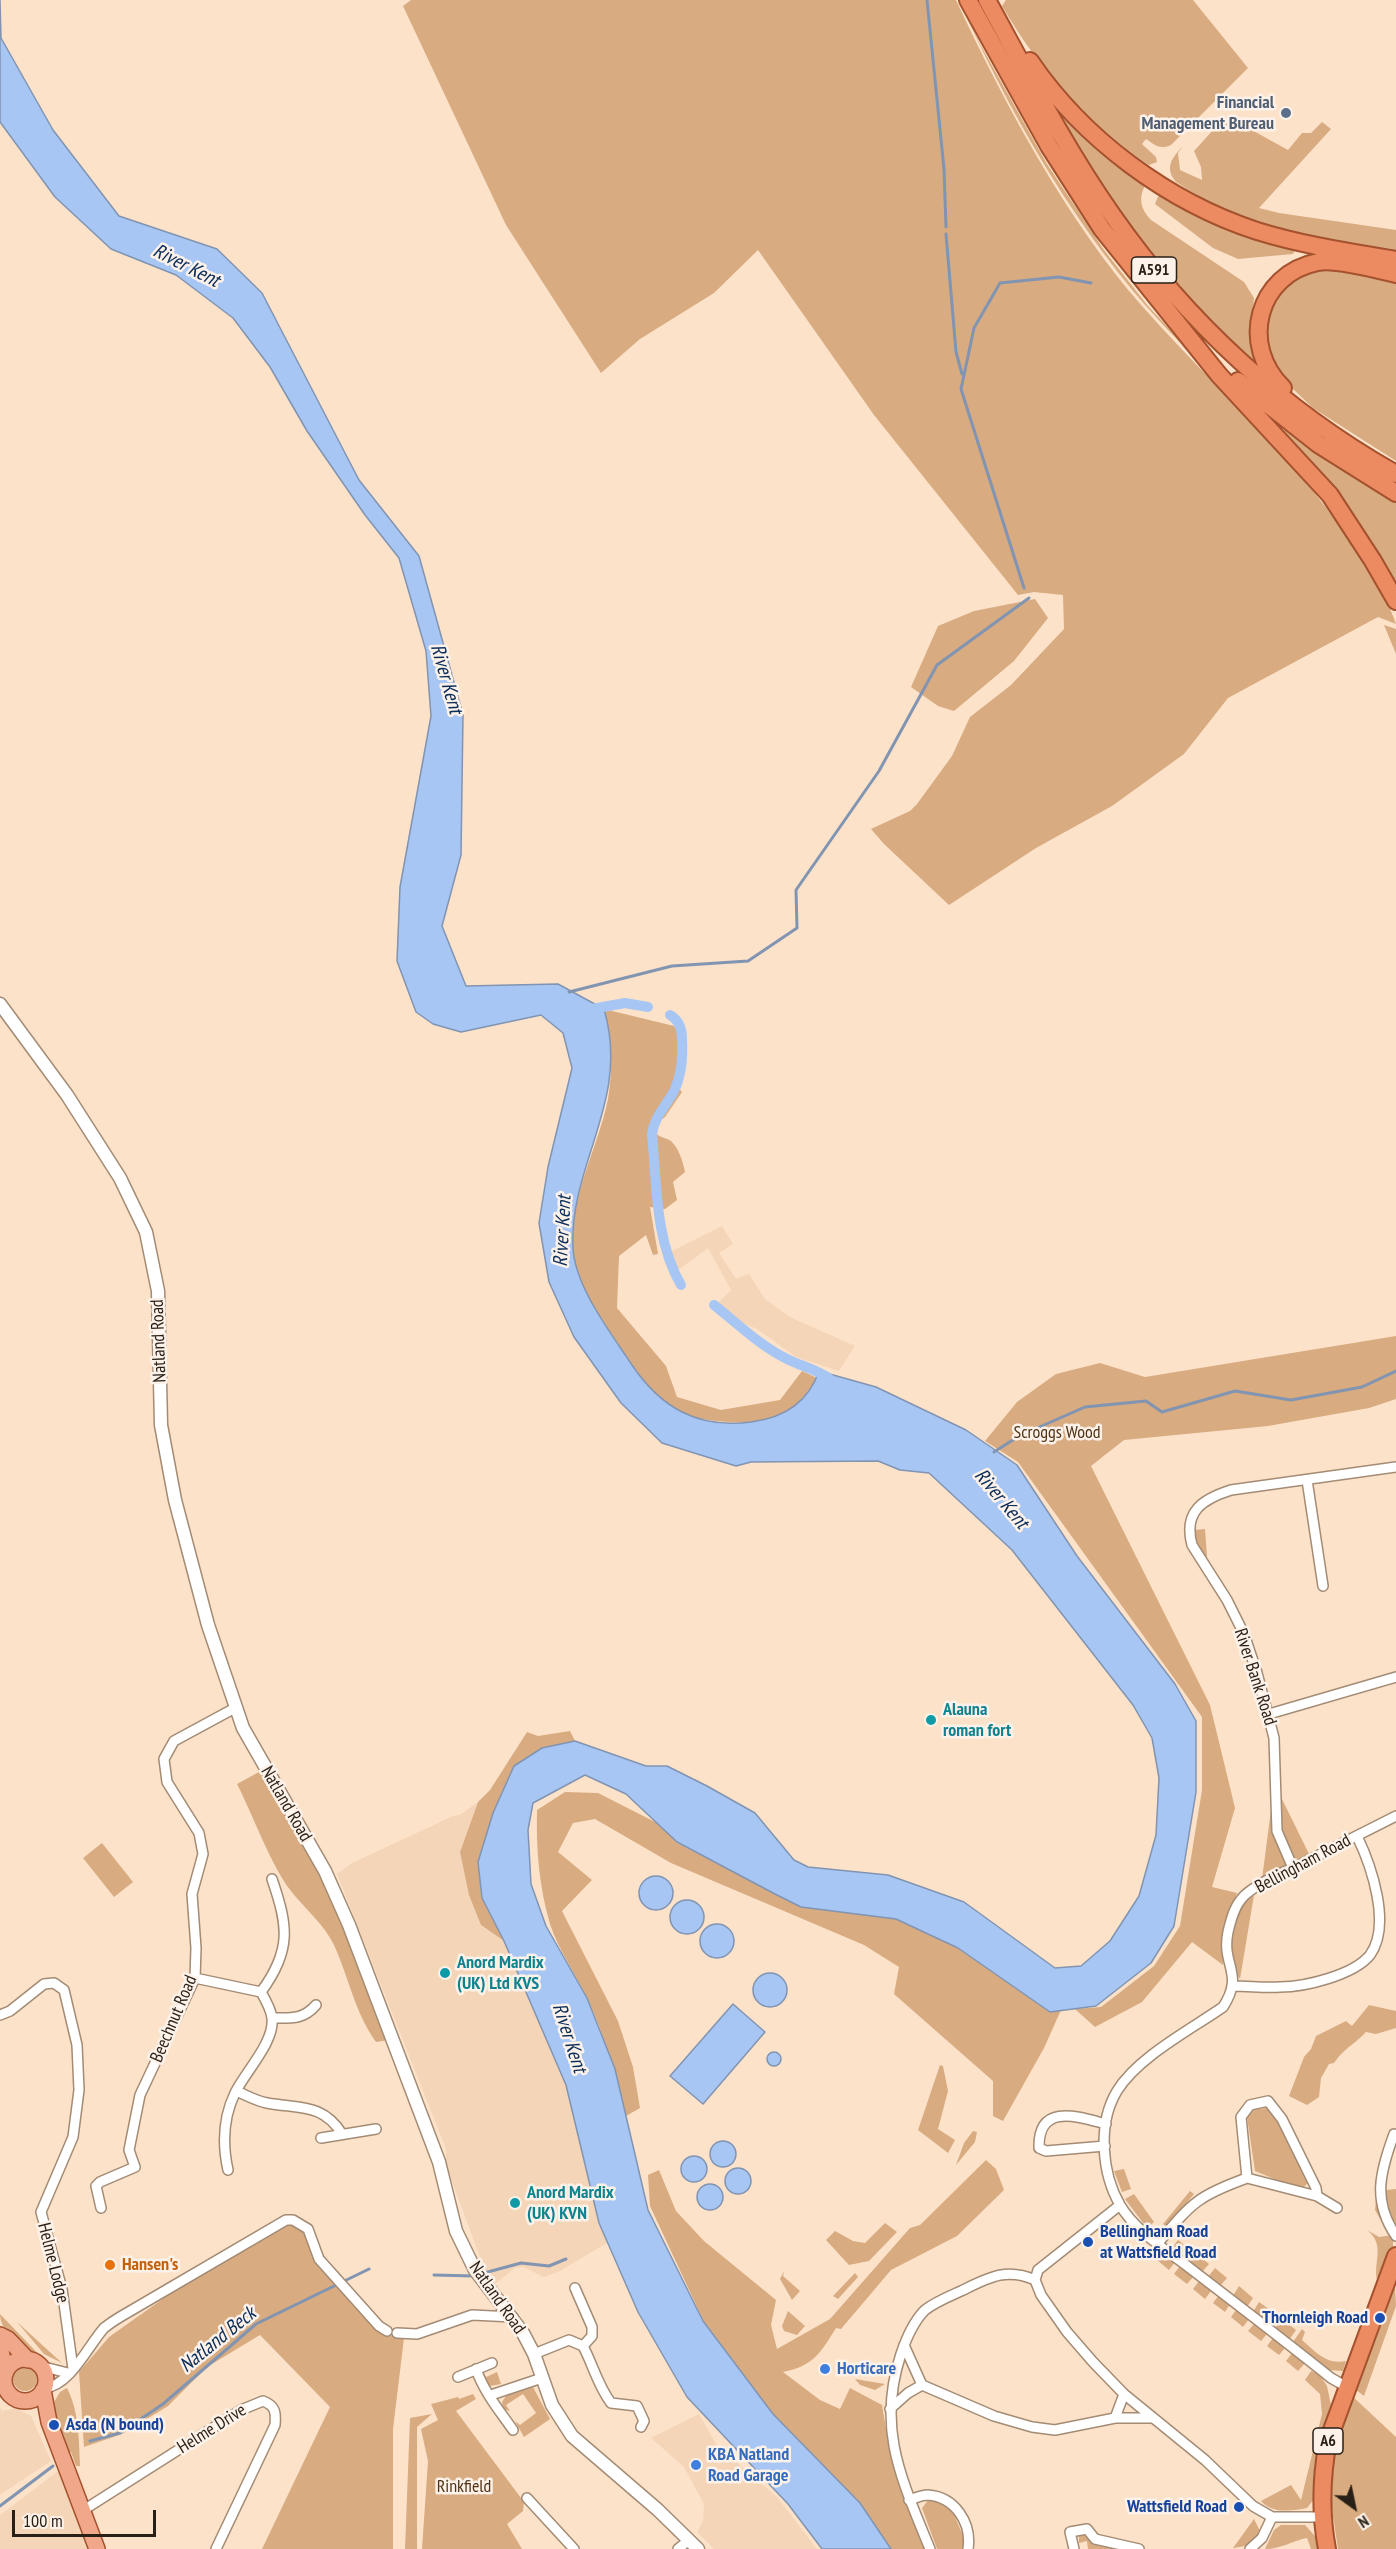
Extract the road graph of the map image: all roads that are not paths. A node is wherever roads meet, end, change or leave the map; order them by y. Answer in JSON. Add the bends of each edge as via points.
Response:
{"nodes":[{"id":1,"x":968,"y":0,"type":"edge"},
{"id":2,"x":989,"y":0,"type":"edge"},
{"id":3,"x":1396,"y":260,"type":"edge"},
{"id":4,"x":1396,"y":274,"type":"edge"},
{"id":5,"x":1169,"y":313,"type":"junction"},
{"id":6,"x":1326,"y":430,"type":"junction"},
{"id":7,"x":1396,"y":474,"type":"edge"},
{"id":8,"x":1396,"y":492,"type":"edge"},
{"id":9,"x":1396,"y":602,"type":"edge"},
{"id":10,"x":0,"y":1004,"type":"edge"},
{"id":11,"x":1396,"y":1467,"type":"edge"},
{"id":12,"x":1306,"y":1480,"type":"junction"},
{"id":13,"x":1323,"y":1586,"type":"dead end"},
{"id":14,"x":1396,"y":1677,"type":"edge"},
{"id":15,"x":235,"y":1708,"type":"junction"},
{"id":16,"x":1269,"y":1714,"type":"junction"},
{"id":17,"x":1396,"y":1816,"type":"edge"},
{"id":18,"x":1357,"y":1836,"type":"junction"},
{"id":19,"x":1293,"y":1868,"type":"junction"},
{"id":20,"x":272,"y":1879,"type":"dead end"},
{"id":21,"x":195,"y":1978,"type":"junction"},
{"id":22,"x":1234,"y":1986,"type":"junction"},
{"id":23,"x":261,"y":1992,"type":"junction"},
{"id":24,"x":316,"y":2005,"type":"dead end"},
{"id":25,"x":0,"y":2015,"type":"edge"},
{"id":26,"x":272,"y":2018,"type":"junction"},
{"id":27,"x":236,"y":2091,"type":"junction"},
{"id":28,"x":1106,"y":2124,"type":"junction"},
{"id":29,"x":376,"y":2129,"type":"dead end"},
{"id":30,"x":342,"y":2134,"type":"junction"},
{"id":31,"x":1394,"y":2134,"type":"dead end"},
{"id":32,"x":321,"y":2138,"type":"dead end"},
{"id":33,"x":1105,"y":2146,"type":"junction"},
{"id":34,"x":228,"y":2170,"type":"dead end"},
{"id":35,"x":1247,"y":2178,"type":"junction"},
{"id":36,"x":1317,"y":2196,"type":"junction"},
{"id":37,"x":1120,"y":2205,"type":"junction"},
{"id":38,"x":101,"y":2208,"type":"dead end"},
{"id":39,"x":1337,"y":2208,"type":"dead end"},
{"id":40,"x":1396,"y":2236,"type":"edge"},
{"id":41,"x":1158,"y":2243,"type":"junction"},
{"id":42,"x":1396,"y":2256,"type":"edge"},
{"id":43,"x":1392,"y":2278,"type":"edge"},
{"id":44,"x":1035,"y":2280,"type":"junction"},
{"id":45,"x":575,"y":2288,"type":"dead end"},
{"id":46,"x":513,"y":2317,"type":"junction"},
{"id":47,"x":387,"y":2331,"type":"dead end"},
{"id":48,"x":397,"y":2333,"type":"dead end"},
{"id":49,"x":0,"y":2335,"type":"edge"},
{"id":50,"x":904,"y":2345,"type":"junction"},
{"id":51,"x":583,"y":2346,"type":"junction"},
{"id":52,"x":0,"y":2347,"type":"edge"},
{"id":53,"x":534,"y":2354,"type":"junction"},
{"id":54,"x":34,"y":2363,"type":"junction"},
{"id":55,"x":492,"y":2363,"type":"dead end"},
{"id":56,"x":476,"y":2369,"type":"junction"},
{"id":57,"x":71,"y":2371,"type":"junction"},
{"id":58,"x":6,"y":2372,"type":"junction"},
{"id":59,"x":458,"y":2376,"type":"dead end"},
{"id":60,"x":542,"y":2378,"type":"junction"},
{"id":61,"x":922,"y":2385,"type":"junction"},
{"id":62,"x":1347,"y":2387,"type":"junction"},
{"id":63,"x":44,"y":2389,"type":"junction"},
{"id":64,"x":491,"y":2394,"type":"junction"},
{"id":65,"x":1124,"y":2394,"type":"junction"},
{"id":66,"x":25,"y":2401,"type":"junction"},
{"id":67,"x":890,"y":2409,"type":"junction"},
{"id":68,"x":1115,"y":2418,"type":"junction"},
{"id":69,"x":1152,"y":2418,"type":"junction"},
{"id":70,"x":50,"y":2422,"type":"junction"},
{"id":71,"x":641,"y":2427,"type":"dead end"},
{"id":72,"x":513,"y":2430,"type":"dead end"},
{"id":73,"x":527,"y":2498,"type":"dead end"},
{"id":74,"x":909,"y":2500,"type":"junction"},
{"id":75,"x":82,"y":2511,"type":"junction"},
{"id":76,"x":1272,"y":2517,"type":"junction"},
{"id":77,"x":1322,"y":2517,"type":"junction"},
{"id":78,"x":689,"y":2540,"type":"junction"},
{"id":79,"x":1074,"y":2548,"type":"edge"},
{"id":80,"x":97,"y":2549,"type":"edge"},
{"id":81,"x":216,"y":2549,"type":"edge"},
{"id":82,"x":574,"y":2549,"type":"edge"},
{"id":83,"x":678,"y":2549,"type":"edge"},
{"id":84,"x":698,"y":2549,"type":"edge"},
{"id":85,"x":930,"y":2549,"type":"edge"},
{"id":86,"x":968,"y":2549,"type":"edge"},
{"id":87,"x":1139,"y":2549,"type":"edge"},
{"id":88,"x":1250,"y":2549,"type":"edge"},
{"id":89,"x":1327,"y":2549,"type":"edge"}],
"edges":[{"from":1,"to":5,"type":"highway","number":"A591","via":[[1083,200]]},
{"from":2,"to":3,"type":"highway","via":[[1054,93],[1108,146],[1153,180],[1194,204],[1255,230]]},
{"from":2,"to":6,"type":"highway","number":"A591","via":[[1084,172],[1141,254],[1226,349]]},
{"from":4,"to":6,"type":"highway","via":[[1320,261],[1285,278],[1265,303],[1258,330],[1262,357],[1275,380]]},
{"from":5,"to":8,"type":"highway","number":"A591","via":[[1262,402],[1317,444]]},
{"from":5,"to":9,"type":"highway","via":[[1219,375],[1330,495]]},
{"from":6,"to":7,"type":"highway","number":"A591"},
{"from":10,"to":15,"type":"street","name":"Natland Road","via":[[68,1095],[120,1178],[146,1232],[158,1291],[161,1425],[175,1500]]},
{"from":11,"to":12,"type":"street"},
{"from":12,"to":13,"type":"street"},
{"from":12,"to":16,"type":"street","name":"River Bank Road","via":[[1231,1490],[1204,1501],[1192,1514],[1192,1545],[1244,1634]]},
{"from":14,"to":16,"type":"street"},
{"from":15,"to":21,"type":"street","name":"Beechnut Road","via":[[174,1741],[164,1759],[167,1782],[199,1833],[202,1854],[192,1894]]},
{"from":15,"to":46,"type":"street","name":"Natland Road","via":[[325,1871],[349,1925],[439,2162],[456,2231],[479,2275]]},
{"from":16,"to":19,"type":"street","name":"River Bank Road","via":[[1277,1776],[1277,1831]]},
{"from":17,"to":18,"type":"street","name":"Bellingham Road"},
{"from":18,"to":19,"type":"street","name":"Bellingham Road"},
{"from":18,"to":22,"type":"street","via":[[1378,1897],[1376,1941],[1369,1955],[1354,1967],[1319,1982],[1281,1988]]},
{"from":19,"to":22,"type":"street","name":"Bellingham Road","via":[[1255,1888],[1238,1905],[1226,1946]]},
{"from":20,"to":23,"type":"street","via":[[286,1937],[281,1962]]},
{"from":21,"to":23,"type":"street"},
{"from":21,"to":38,"type":"street","name":"Beechnut Road","via":[[140,2095],[129,2150],[135,2167],[96,2186]]},
{"from":22,"to":28,"type":"street","via":[[1223,2007],[1139,2065],[1116,2092]]},
{"from":23,"to":26,"type":"street"},
{"from":24,"to":26,"type":"street","via":[[300,2018]]},
{"from":25,"to":57,"type":"street","name":"Helme Lodge","via":[[45,1984],[54,1983],[64,1990],[77,2045],[79,2090],[73,2137],[40,2212],[62,2289]]},
{"from":26,"to":27,"type":"street","via":[[265,2044]]},
{"from":27,"to":30,"type":"street","via":[[265,2103],[300,2106],[326,2114]]},
{"from":27,"to":34,"type":"street","via":[[223,2138]]},
{"from":28,"to":33,"type":"street"},
{"from":28,"to":33,"type":"street","via":[[1065,2114],[1056,2116],[1047,2123],[1039,2139],[1039,2148],[1046,2151]]},
{"from":29,"to":30,"type":"street"},
{"from":30,"to":32,"type":"street"},
{"from":31,"to":40,"type":"street","via":[[1382,2176],[1380,2205]]},
{"from":33,"to":37,"type":"street"},
{"from":35,"to":36,"type":"street"},
{"from":35,"to":36,"type":"street","via":[[1241,2117],[1250,2105],[1268,2101],[1282,2119]]},
{"from":35,"to":41,"type":"street","via":[[1195,2200]]},
{"from":36,"to":39,"type":"street"},
{"from":37,"to":41,"type":"street"},
{"from":37,"to":44,"type":"street","via":[[1045,2264]]},
{"from":41,"to":62,"type":"street"},
{"from":42,"to":43,"type":"highway","number":"A6"},
{"from":43,"to":62,"type":"highway","number":"A6"},
{"from":44,"to":50,"type":"street","via":[[998,2273],[947,2298],[924,2311]]},
{"from":44,"to":65,"type":"street","via":[[1067,2332]]},
{"from":45,"to":51,"type":"street","via":[[592,2327],[592,2336]]},
{"from":46,"to":48,"type":"street","via":[[472,2314],[417,2334]]},
{"from":46,"to":53,"type":"street","name":"Natland Road"},
{"from":47,"to":57,"type":"street","via":[[319,2259],[308,2229],[286,2220],[120,2317],[105,2328]]},
{"from":49,"to":54,"type":"main road"},
{"from":50,"to":61,"type":"street"},
{"from":50,"to":67,"type":"street","via":[[893,2377]]},
{"from":51,"to":53,"type":"street","via":[[569,2340]]},
{"from":51,"to":71,"type":"street","via":[[597,2372],[601,2390],[611,2403],[637,2406],[644,2421]]},
{"from":52,"to":58,"type":"main road"},
{"from":53,"to":60,"type":"street","name":"Natland Road"},
{"from":54,"to":57,"type":"street"},
{"from":54,"to":58,"type":"main road","via":[[15,2362]]},
{"from":54,"to":63,"type":"main road","via":[[45,2376]]},
{"from":55,"to":56,"type":"street"},
{"from":56,"to":59,"type":"street"},
{"from":56,"to":64,"type":"street","via":[[483,2388]]},
{"from":57,"to":63,"type":"street"},
{"from":58,"to":66,"type":"main road","via":[[6,2389],[14,2398]]},
{"from":60,"to":64,"type":"street"},
{"from":60,"to":78,"type":"street","name":"Natland Road","via":[[552,2406],[572,2436]]},
{"from":61,"to":67,"type":"street"},
{"from":61,"to":68,"type":"street","via":[[1026,2426],[1055,2430]]},
{"from":62,"to":77,"type":"highway","number":"A6","via":[[1322,2472]]},
{"from":63,"to":66,"type":"main road","via":[[36,2398]]},
{"from":63,"to":70,"type":"main road"},
{"from":64,"to":72,"type":"street"},
{"from":65,"to":68,"type":"street"},
{"from":65,"to":69,"type":"street"},
{"from":66,"to":70,"type":"main road"},
{"from":67,"to":74,"type":"street","via":[[895,2453]]},
{"from":68,"to":69,"type":"street"},
{"from":69,"to":76,"type":"street","via":[[1205,2460],[1253,2506]]},
{"from":70,"to":75,"type":"main road"},
{"from":73,"to":82,"type":"street"},
{"from":74,"to":85,"type":"street"},
{"from":74,"to":86,"type":"street","via":[[926,2495],[955,2506],[968,2533]]},
{"from":75,"to":80,"type":"main road"},
{"from":75,"to":81,"type":"street","name":"Helme Drive","via":[[255,2402],[271,2404],[276,2412],[275,2425]]},
{"from":76,"to":77,"type":"street"},
{"from":76,"to":88,"type":"street","via":[[1262,2538]]},
{"from":77,"to":89,"type":"highway","number":"A6"},
{"from":78,"to":83,"type":"street"},
{"from":78,"to":84,"type":"street","name":"Natland Road"},
{"from":79,"to":87,"type":"street","via":[[1070,2532],[1087,2529],[1095,2539]]}]}
